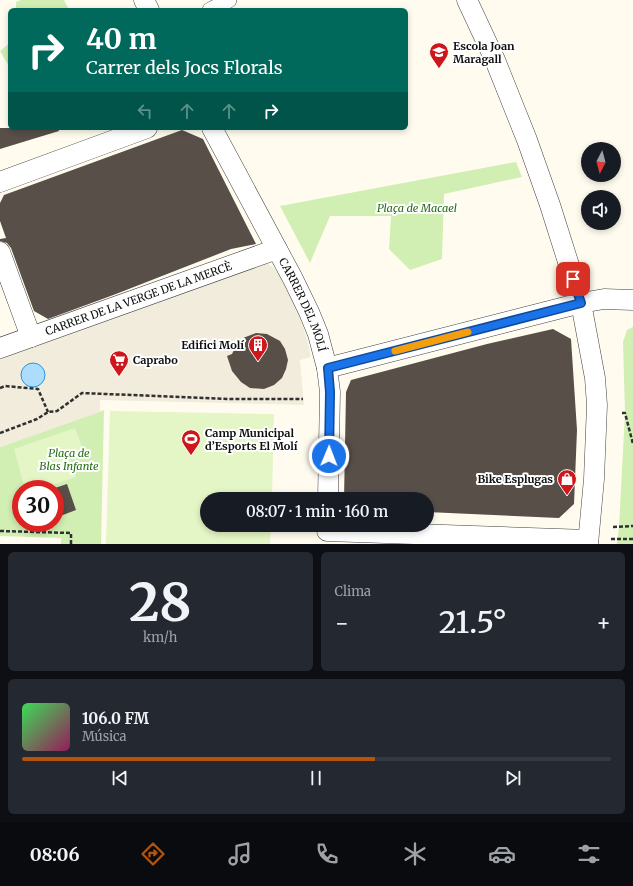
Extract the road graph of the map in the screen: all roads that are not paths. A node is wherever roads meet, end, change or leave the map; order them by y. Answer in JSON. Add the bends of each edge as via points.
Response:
{"nodes":[{"id":1,"x":229,"y":0,"type":"edge"},
{"id":2,"x":467,"y":0,"type":"edge"},
{"id":3,"x":214,"y":8,"type":"edge"},
{"id":4,"x":142,"y":130,"type":"edge"},
{"id":5,"x":213,"y":130,"type":"edge"},
{"id":6,"x":0,"y":182,"type":"edge"},
{"id":7,"x":277,"y":249,"type":"junction"},
{"id":8,"x":0,"y":252,"type":"edge"},
{"id":9,"x":633,"y":300,"type":"edge"},
{"id":10,"x":581,"y":303,"type":"junction"},
{"id":11,"x":31,"y":337,"type":"junction"},
{"id":12,"x":0,"y":348,"type":"edge"},
{"id":13,"x":328,"y":368,"type":"junction"},
{"id":14,"x":328,"y":492,"type":"edge"},
{"id":15,"x":327,"y":533,"type":"edge"},
{"id":16,"x":588,"y":542,"type":"edge"}],
"edges":[{"from":1,"to":3,"type":"street"},
{"from":2,"to":10,"type":"street","via":[[495,60],[527,140]]},
{"from":4,"to":6,"type":"street"},
{"from":5,"to":7,"type":"street","name":"CARRER DEL MOLÍ"},
{"from":7,"to":11,"type":"street","name":"CARRER DE LA VERGE DE LA MERCÈ"},
{"from":7,"to":13,"type":"street","name":"CARRER DEL MOLÍ","via":[[309,312]]},
{"from":8,"to":11,"type":"street"},
{"from":9,"to":10,"type":"street","via":[[604,299]]},
{"from":10,"to":13,"type":"street"},
{"from":10,"to":16,"type":"street","via":[[595,378],[597,405]]},
{"from":11,"to":12,"type":"street","name":"CARRER DE LA VERGE DE LA MERCÈ"},
{"from":13,"to":14,"type":"street","name":"CARRER DEL MOLÍ"},
{"from":15,"to":16,"type":"street"}]}
